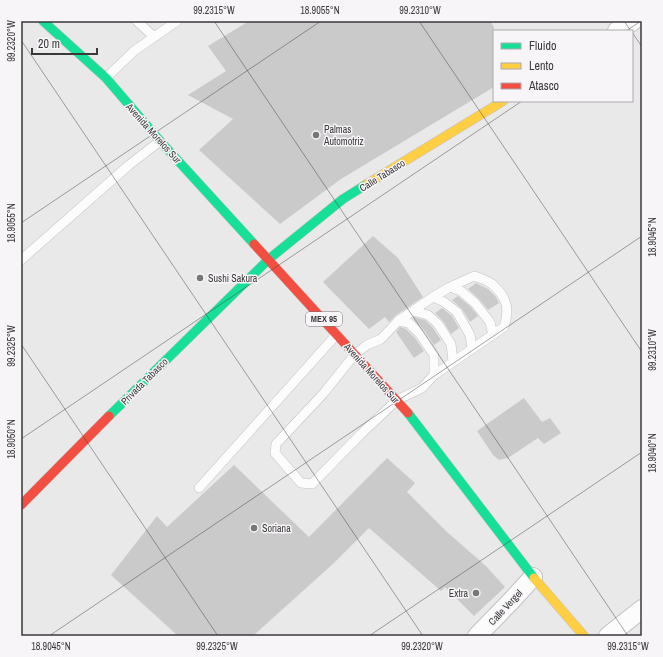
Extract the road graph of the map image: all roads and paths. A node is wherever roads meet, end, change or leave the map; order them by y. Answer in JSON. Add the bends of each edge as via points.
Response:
{"nodes":[{"id":1,"x":43,"y":21,"type":"edge"},
{"id":2,"x":137,"y":21,"type":"edge"},
{"id":3,"x":177,"y":21,"type":"edge"},
{"id":4,"x":634,"y":21,"type":"edge"},
{"id":5,"x":619,"y":30,"type":"edge"},
{"id":6,"x":154,"y":37,"type":"junction"},
{"id":7,"x":106,"y":78,"type":"junction"},
{"id":8,"x":501,"y":102,"type":"edge"},
{"id":9,"x":160,"y":141,"type":"junction"},
{"id":10,"x":269,"y":259,"type":"junction"},
{"id":11,"x":21,"y":260,"type":"edge"},
{"id":12,"x":450,"y":287,"type":"junction"},
{"id":13,"x":433,"y":297,"type":"junction"},
{"id":14,"x":413,"y":311,"type":"junction"},
{"id":15,"x":398,"y":321,"type":"junction"},
{"id":16,"x":337,"y":334,"type":"junction"},
{"id":17,"x":493,"y":335,"type":"junction"},
{"id":18,"x":472,"y":348,"type":"junction"},
{"id":19,"x":355,"y":354,"type":"junction"},
{"id":20,"x":453,"y":361,"type":"junction"},
{"id":21,"x":434,"y":375,"type":"junction"},
{"id":22,"x":397,"y":400,"type":"junction"},
{"id":23,"x":198,"y":488,"type":"dead end"},
{"id":24,"x":21,"y":505,"type":"edge"},
{"id":25,"x":533,"y":577,"type":"junction"},
{"id":26,"x":642,"y":608,"type":"edge"},
{"id":27,"x":477,"y":636,"type":"edge"},
{"id":28,"x":584,"y":636,"type":"edge"},
{"id":29,"x":608,"y":636,"type":"edge"}],
"edges":[{"from":1,"to":7,"type":"main road","name":"Avenida Morelos Sur","number":"MEX 95"},
{"from":2,"to":6,"type":"lane"},
{"from":3,"to":6,"type":"lane"},
{"from":4,"to":5,"type":"street"},
{"from":6,"to":7,"type":"lane","via":[[134,51]]},
{"from":7,"to":9,"type":"main road","name":"Avenida Morelos Sur","number":"MEX 95"},
{"from":8,"to":10,"type":"main road","name":"Calle Tabasco","via":[[343,199]]},
{"from":9,"to":10,"type":"main road","name":"Avenida Morelos Sur","number":"MEX 95"},
{"from":9,"to":11,"type":"lane"},
{"from":10,"to":16,"type":"main road","name":"Avenida Morelos Sur","number":"MEX 95"},
{"from":10,"to":24,"type":"main road","name":"Privada Tabasco"},
{"from":12,"to":13,"type":"lane"},
{"from":12,"to":17,"type":"lane","via":[[461,291],[475,303],[490,322]]},
{"from":12,"to":17,"type":"lane","via":[[474,276],[491,283],[506,300],[508,316],[504,327]]},
{"from":13,"to":14,"type":"lane"},
{"from":13,"to":18,"type":"lane","via":[[457,312],[470,336]]},
{"from":14,"to":15,"type":"lane"},
{"from":14,"to":20,"type":"lane","via":[[428,315],[438,324],[451,344]]},
{"from":15,"to":19,"type":"lane","via":[[381,339]]},
{"from":15,"to":21,"type":"lane","via":[[409,323],[431,350],[434,355]]},
{"from":16,"to":19,"type":"main road","name":"Avenida Morelos Sur","number":"MEX 95"},
{"from":16,"to":23,"type":"lane"},
{"from":17,"to":18,"type":"lane"},
{"from":18,"to":20,"type":"lane"},
{"from":19,"to":22,"type":"main road","name":"Avenida Morelos Sur","number":"MEX 95"},
{"from":19,"to":22,"type":"lane","via":[[323,394],[276,444],[275,453],[301,483],[312,484]]},
{"from":20,"to":21,"type":"lane"},
{"from":21,"to":22,"type":"lane","via":[[422,388]]},
{"from":22,"to":25,"type":"main road","name":"Avenida Morelos Sur","number":"MEX 95"},
{"from":25,"to":27,"type":"street","name":"Calle Vergel"},
{"from":25,"to":28,"type":"main road","name":"Avenida Morelos Sur","number":"MEX 95"},
{"from":26,"to":29,"type":"street"}]}
